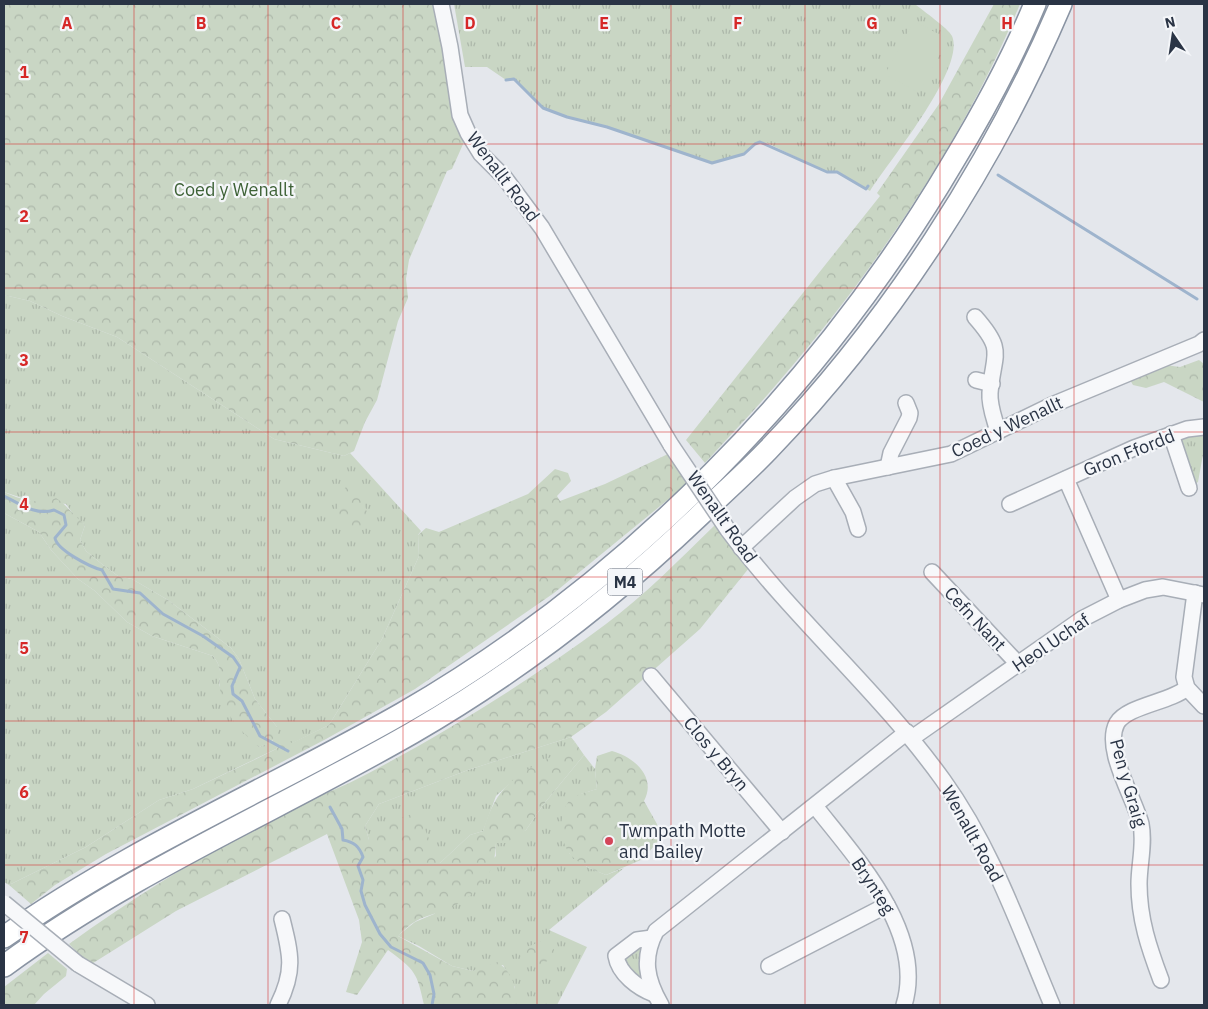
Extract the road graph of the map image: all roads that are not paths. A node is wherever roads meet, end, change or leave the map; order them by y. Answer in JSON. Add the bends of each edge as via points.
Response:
{"nodes":[{"id":1,"x":441,"y":4,"type":"edge"},
{"id":2,"x":1035,"y":4,"type":"edge"},
{"id":3,"x":1061,"y":4,"type":"edge"},
{"id":4,"x":975,"y":316,"type":"dead end"},
{"id":5,"x":1202,"y":342,"type":"edge"},
{"id":6,"x":976,"y":380,"type":"dead end"},
{"id":7,"x":992,"y":384,"type":"junction"},
{"id":8,"x":906,"y":403,"type":"dead end"},
{"id":9,"x":1204,"y":427,"type":"edge"},
{"id":10,"x":998,"y":432,"type":"junction"},
{"id":11,"x":1171,"y":434,"type":"junction"},
{"id":12,"x":888,"y":468,"type":"junction"},
{"id":13,"x":834,"y":478,"type":"junction"},
{"id":14,"x":1066,"y":479,"type":"junction"},
{"id":15,"x":1189,"y":488,"type":"dead end"},
{"id":16,"x":1010,"y":504,"type":"dead end"},
{"id":17,"x":858,"y":529,"type":"dead end"},
{"id":18,"x":741,"y":548,"type":"junction"},
{"id":19,"x":932,"y":572,"type":"dead end"},
{"id":20,"x":1200,"y":594,"type":"edge"},
{"id":21,"x":1118,"y":600,"type":"junction"},
{"id":22,"x":1018,"y":665,"type":"junction"},
{"id":23,"x":651,"y":676,"type":"dead end"},
{"id":24,"x":1188,"y":688,"type":"junction"},
{"id":25,"x":1204,"y":706,"type":"edge"},
{"id":26,"x":909,"y":735,"type":"junction"},
{"id":27,"x":815,"y":806,"type":"junction"},
{"id":28,"x":782,"y":832,"type":"junction"},
{"id":29,"x":4,"y":903,"type":"edge"},
{"id":30,"x":887,"y":905,"type":"junction"},
{"id":31,"x":282,"y":919,"type":"dead end"},
{"id":32,"x":4,"y":937,"type":"edge"},
{"id":33,"x":652,"y":938,"type":"junction"},
{"id":34,"x":4,"y":966,"type":"edge"},
{"id":35,"x":768,"y":966,"type":"dead end"},
{"id":36,"x":1161,"y":980,"type":"dead end"},
{"id":37,"x":658,"y":1000,"type":"edge"},
{"id":38,"x":147,"y":1005,"type":"edge"},
{"id":39,"x":278,"y":1005,"type":"edge"},
{"id":40,"x":904,"y":1005,"type":"edge"},
{"id":41,"x":1052,"y":1005,"type":"edge"}],
"edges":[{"from":1,"to":18,"type":"street","name":"Wenallt Road","bridge":true,"via":[[460,115],[468,133],[481,154],[504,177],[542,228],[671,445]]},
{"from":2,"to":32,"type":"highway","number":"M4","via":[[1012,58],[985,108],[900,248],[833,339],[749,436],[664,520],[554,611],[452,682],[402,713],[133,858]]},
{"from":3,"to":34,"type":"highway","number":"M4","via":[[1031,72],[1004,121],[923,257],[888,306],[767,452],[667,546],[546,646],[415,731],[152,872],[62,926]]},
{"from":4,"to":7,"type":"street","via":[[994,341],[996,352]]},
{"from":5,"to":10,"type":"street","name":"Coed y Wenallt","via":[[1052,405]]},
{"from":6,"to":7,"type":"street"},
{"from":7,"to":10,"type":"street","via":[[991,406]]},
{"from":8,"to":12,"type":"street","via":[[909,418],[891,453]]},
{"from":9,"to":11,"type":"street","name":"Gron Ffordd"},
{"from":10,"to":12,"type":"street","name":"Coed y Wenallt","via":[[951,454]]},
{"from":11,"to":14,"type":"street","name":"Gron Ffordd"},
{"from":11,"to":15,"type":"street"},
{"from":12,"to":13,"type":"street","name":"Coed y Wenallt"},
{"from":13,"to":17,"type":"street","via":[[853,512]]},
{"from":13,"to":18,"type":"street","name":"Coed y Wenallt","via":[[806,490]]},
{"from":14,"to":16,"type":"street"},
{"from":14,"to":21,"type":"street","name":"Gron Ffordd"},
{"from":18,"to":26,"type":"street","name":"Wenallt Road"},
{"from":19,"to":22,"type":"street","name":"Cefn Nant"},
{"from":20,"to":21,"type":"street","name":"Heol Uchaf","via":[[1163,588],[1145,590]]},
{"from":20,"to":24,"type":"street","via":[[1185,658],[1184,677]]},
{"from":21,"to":22,"type":"street","name":"Heol Uchaf","via":[[1082,619]]},
{"from":22,"to":26,"type":"street","name":"Heol Uchaf"},
{"from":23,"to":28,"type":"street","name":"Clos y Bryn"},
{"from":24,"to":25,"type":"street"},
{"from":24,"to":36,"type":"street","name":"Pen y Graig","via":[[1119,720],[1112,741],[1141,824],[1143,841],[1139,884],[1142,925]]},
{"from":26,"to":27,"type":"street"},
{"from":26,"to":41,"type":"street","name":"Wenallt Road","via":[[944,782],[988,855]]},
{"from":27,"to":28,"type":"street"},
{"from":27,"to":30,"type":"street","name":"Brynteg","via":[[871,877]]},
{"from":28,"to":33,"type":"street","via":[[656,931]]},
{"from":29,"to":38,"type":"street","bridge":true,"via":[[78,964]]},
{"from":30,"to":35,"type":"street"},
{"from":30,"to":40,"type":"street","name":"Brynteg","via":[[902,944],[908,972]]},
{"from":31,"to":39,"type":"street","via":[[291,963],[288,985]]},
{"from":33,"to":37,"type":"street","via":[[646,961],[649,983]]},
{"from":33,"to":37,"type":"street","via":[[637,940],[616,956],[618,965],[640,988]]}]}
